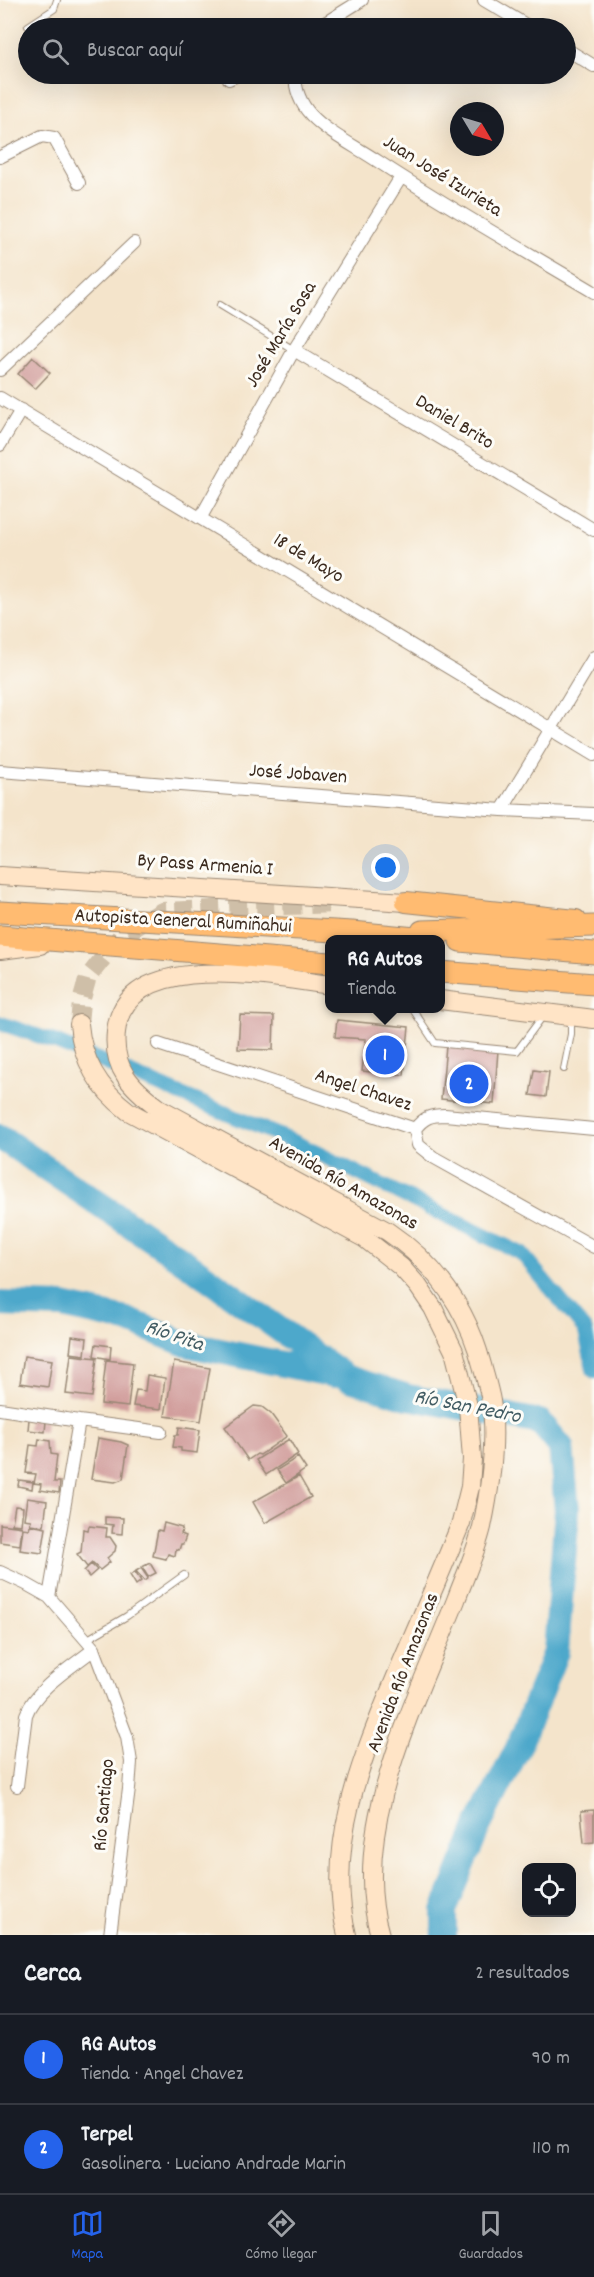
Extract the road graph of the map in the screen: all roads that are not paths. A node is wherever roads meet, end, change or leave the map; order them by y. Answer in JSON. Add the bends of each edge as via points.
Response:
{"nodes":[{"id":1,"x":57,"y":0,"type":"edge"},
{"id":2,"x":362,"y":0,"type":"edge"},
{"id":3,"x":484,"y":0,"type":"edge"},
{"id":4,"x":40,"y":18,"type":"edge"},
{"id":5,"x":333,"y":18,"type":"edge"},
{"id":6,"x":514,"y":18,"type":"edge"},
{"id":7,"x":576,"y":55,"type":"edge"},
{"id":8,"x":594,"y":66,"type":"edge"},
{"id":9,"x":295,"y":84,"type":"edge"},
{"id":10,"x":0,"y":157,"type":"edge"},
{"id":11,"x":402,"y":177,"type":"junction"},
{"id":12,"x":79,"y":183,"type":"dead end"},
{"id":13,"x":134,"y":243,"type":"dead end"},
{"id":14,"x":594,"y":292,"type":"edge"},
{"id":15,"x":220,"y":304,"type":"dead end"},
{"id":16,"x":294,"y":350,"type":"junction"},
{"id":17,"x":0,"y":370,"type":"edge"},
{"id":18,"x":0,"y":398,"type":"edge"},
{"id":19,"x":21,"y":410,"type":"junction"},
{"id":20,"x":0,"y":445,"type":"edge"},
{"id":21,"x":201,"y":517,"type":"junction"},
{"id":22,"x":594,"y":530,"type":"edge"},
{"id":23,"x":594,"y":657,"type":"edge"},
{"id":24,"x":551,"y":729,"type":"junction"},
{"id":25,"x":594,"y":755,"type":"edge"},
{"id":26,"x":0,"y":771,"type":"edge"},
{"id":27,"x":502,"y":810,"type":"junction"},
{"id":28,"x":594,"y":814,"type":"edge"},
{"id":29,"x":0,"y":876,"type":"edge"},
{"id":30,"x":398,"y":903,"type":"joint"},
{"id":31,"x":0,"y":912,"type":"edge"},
{"id":32,"x":594,"y":924,"type":"edge"},
{"id":33,"x":352,"y":932,"type":"junction"},
{"id":34,"x":385,"y":935,"type":"edge"},
{"id":35,"x":0,"y":936,"type":"edge"},
{"id":36,"x":64,"y":941,"type":"junction"},
{"id":37,"x":445,"y":941,"type":"edge"},
{"id":38,"x":0,"y":950,"type":"edge"},
{"id":39,"x":594,"y":953,"type":"edge"},
{"id":40,"x":325,"y":963,"type":"edge"},
{"id":41,"x":445,"y":972,"type":"edge"},
{"id":42,"x":325,"y":984,"type":"edge"},
{"id":43,"x":594,"y":984,"type":"edge"},
{"id":44,"x":445,"y":1001,"type":"edge"},
{"id":45,"x":415,"y":1013,"type":"edge"},
{"id":46,"x":544,"y":1014,"type":"junction"},
{"id":47,"x":570,"y":1017,"type":"junction"},
{"id":48,"x":594,"y":1019,"type":"edge"},
{"id":49,"x":79,"y":1024,"type":"tunnel mouth"},
{"id":50,"x":158,"y":1044,"type":"dead end"},
{"id":51,"x":564,"y":1069,"type":"dead end"},
{"id":52,"x":415,"y":1129,"type":"junction"},
{"id":53,"x":594,"y":1129,"type":"edge"},
{"id":54,"x":594,"y":1247,"type":"edge"},
{"id":55,"x":0,"y":1409,"type":"edge"},
{"id":56,"x":79,"y":1421,"type":"junction"},
{"id":57,"x":161,"y":1432,"type":"dead end"},
{"id":58,"x":0,"y":1572,"type":"edge"},
{"id":59,"x":184,"y":1575,"type":"dead end"},
{"id":60,"x":49,"y":1597,"type":"junction"},
{"id":61,"x":90,"y":1644,"type":"junction"},
{"id":62,"x":17,"y":1786,"type":"dead end"},
{"id":63,"x":110,"y":1935,"type":"edge"},
{"id":64,"x":347,"y":1935,"type":"edge"},
{"id":65,"x":380,"y":1935,"type":"edge"}],
"edges":[{"from":1,"to":4,"type":"lane","via":[[54,9]]},
{"from":2,"to":5,"type":"street"},
{"from":3,"to":6,"type":"street"},
{"from":7,"to":8,"type":"street"},
{"from":9,"to":11,"type":"street","name":"Juan José Izurieta","via":[[302,104],[312,116]]},
{"from":10,"to":12,"type":"street","via":[[42,136],[54,138]]},
{"from":11,"to":14,"type":"street","name":"Juan José Izurieta"},
{"from":11,"to":16,"type":"street","name":"José María Sosa"},
{"from":13,"to":17,"type":"street"},
{"from":15,"to":16,"type":"lane"},
{"from":16,"to":21,"type":"street","name":"José María Sosa"},
{"from":16,"to":22,"type":"street","name":"Daniel Brito"},
{"from":18,"to":19,"type":"street","name":"18 de Mayo"},
{"from":19,"to":20,"type":"street"},
{"from":19,"to":21,"type":"street","name":"18 de Mayo"},
{"from":21,"to":24,"type":"street","name":"18 de Mayo"},
{"from":23,"to":24,"type":"street"},
{"from":24,"to":25,"type":"street","name":"18 de Mayo"},
{"from":24,"to":27,"type":"street"},
{"from":26,"to":27,"type":"street","name":"José Jobaven"},
{"from":27,"to":28,"type":"street","name":"José Jobaven"},
{"from":29,"to":30,"type":"main road","name":"By Pass Armenia I"},
{"from":30,"to":32,"type":"main road"},
{"from":31,"to":33,"type":"highway","name":"Autopista General Rumiñahui"},
{"from":32,"to":33,"type":"highway"},
{"from":33,"to":34,"type":"highway","name":"Autopista General Rumiñahui"},
{"from":35,"to":36,"type":"highway","name":"Autopista General Rumiñahui"},
{"from":36,"to":38,"type":"main road"},
{"from":36,"to":40,"type":"highway","name":"Autopista General Rumiñahui"},
{"from":37,"to":39,"type":"highway","name":"Autopista General Rumiñahui"},
{"from":41,"to":43,"type":"highway"},
{"from":42,"to":65,"type":"main road","name":"Avenida Río Amazonas","via":[[242,974],[160,979],[136,992],[124,1007],[116,1033],[117,1051],[124,1074],[136,1091],[159,1108],[406,1244],[452,1294],[478,1351],[491,1402],[493,1455],[482,1529],[396,1751],[377,1817],[370,1879]]},
{"from":44,"to":46,"type":"main road"},
{"from":45,"to":46,"type":"lane","via":[[435,1043],[517,1051]]},
{"from":46,"to":47,"type":"main road"},
{"from":47,"to":48,"type":"main road"},
{"from":47,"to":51,"type":"lane"},
{"from":49,"to":64,"type":"main road","name":"Avenida Río Amazonas","via":[[89,1065],[105,1090],[128,1111],[364,1238],[418,1286],[454,1351],[468,1406],[470,1487],[460,1523],[370,1739],[349,1805],[340,1891]]},
{"from":50,"to":52,"type":"street","name":"Angel Chavez"},
{"from":52,"to":53,"type":"street","via":[[428,1116],[446,1115]]},
{"from":52,"to":54,"type":"street","name":"Angel Chavez","via":[[418,1145],[433,1157]]},
{"from":55,"to":56,"type":"street"},
{"from":56,"to":57,"type":"street"},
{"from":56,"to":60,"type":"street"},
{"from":58,"to":60,"type":"street"},
{"from":59,"to":61,"type":"lane"},
{"from":60,"to":61,"type":"street"},
{"from":61,"to":62,"type":"street","via":[[27,1711]]},
{"from":61,"to":63,"type":"street","name":"Río Santiago","via":[[127,1737],[131,1762]]}]}
